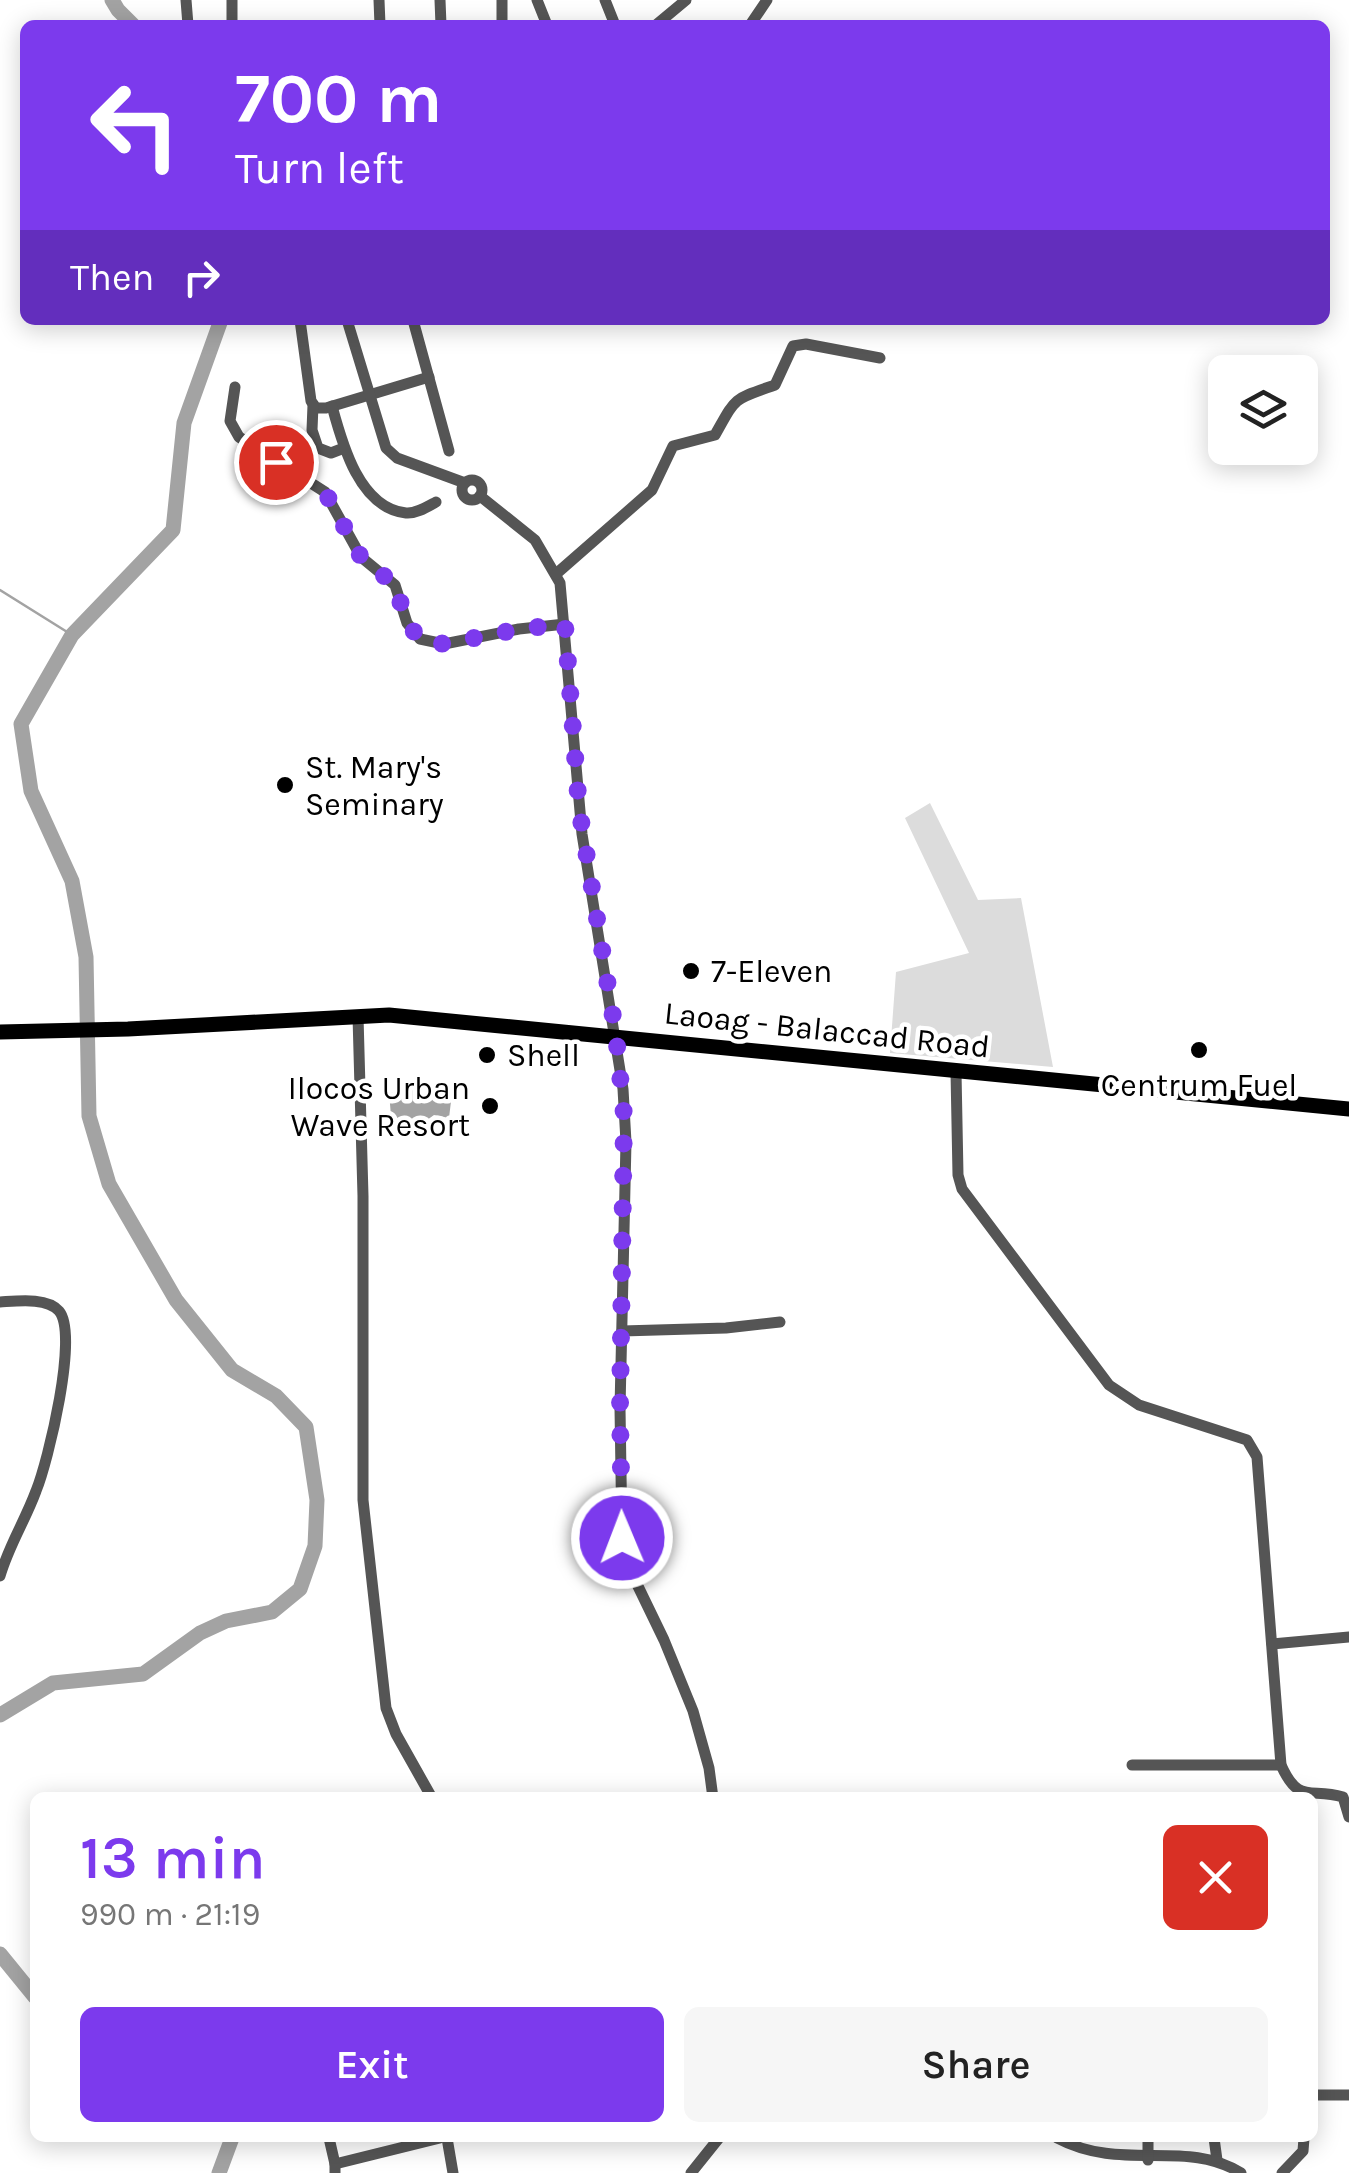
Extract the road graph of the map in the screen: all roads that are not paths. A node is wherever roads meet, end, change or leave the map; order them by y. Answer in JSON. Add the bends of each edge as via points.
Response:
{"nodes":[{"id":1,"x":686,"y":0,"type":"edge"},
{"id":2,"x":671,"y":6,"type":"edge"},
{"id":3,"x":301,"y":325,"type":"edge"},
{"id":4,"x":348,"y":325,"type":"edge"},
{"id":5,"x":414,"y":325,"type":"edge"},
{"id":6,"x":880,"y":358,"type":"dead end"},
{"id":7,"x":428,"y":377,"type":"junction"},
{"id":8,"x":234,"y":387,"type":"dead end"},
{"id":9,"x":369,"y":394,"type":"junction"},
{"id":10,"x":312,"y":405,"type":"junction"},
{"id":11,"x":332,"y":406,"type":"junction"},
{"id":12,"x":344,"y":448,"type":"junction"},
{"id":13,"x":448,"y":451,"type":"dead end"},
{"id":14,"x":436,"y":502,"type":"dead end"},
{"id":15,"x":556,"y":574,"type":"junction"},
{"id":16,"x":565,"y":624,"type":"junction"},
{"id":17,"x":358,"y":1016,"type":"junction"},
{"id":18,"x":0,"y":1032,"type":"edge"},
{"id":19,"x":616,"y":1035,"type":"junction"},
{"id":20,"x":956,"y":1072,"type":"junction"},
{"id":21,"x":1349,"y":1109,"type":"edge"},
{"id":22,"x":0,"y":1302,"type":"edge"},
{"id":23,"x":780,"y":1322,"type":"dead end"},
{"id":24,"x":622,"y":1331,"type":"junction"},
{"id":25,"x":0,"y":1576,"type":"edge"},
{"id":26,"x":1349,"y":1637,"type":"edge"},
{"id":27,"x":1272,"y":1644,"type":"junction"},
{"id":28,"x":1132,"y":1765,"type":"dead end"},
{"id":29,"x":1281,"y":1765,"type":"junction"},
{"id":30,"x":429,"y":1792,"type":"edge"},
{"id":31,"x":712,"y":1792,"type":"edge"},
{"id":32,"x":1299,"y":1792,"type":"edge"},
{"id":33,"x":1318,"y":1795,"type":"edge"},
{"id":34,"x":1349,"y":1817,"type":"edge"},
{"id":35,"x":1318,"y":2095,"type":"edge"},
{"id":36,"x":1349,"y":2095,"type":"edge"},
{"id":37,"x":331,"y":2142,"type":"edge"},
{"id":38,"x":429,"y":2142,"type":"edge"},
{"id":39,"x":445,"y":2142,"type":"edge"},
{"id":40,"x":716,"y":2142,"type":"edge"},
{"id":41,"x":1066,"y":2142,"type":"edge"},
{"id":42,"x":1148,"y":2142,"type":"edge"},
{"id":43,"x":1215,"y":2142,"type":"edge"},
{"id":44,"x":1304,"y":2142,"type":"edge"},
{"id":45,"x":1112,"y":2159,"type":"junction"},
{"id":46,"x":1148,"y":2160,"type":"junction"},
{"id":47,"x":1218,"y":2160,"type":"junction"},
{"id":48,"x":335,"y":2168,"type":"edge"},
{"id":49,"x":453,"y":2173,"type":"edge"},
{"id":50,"x":692,"y":2173,"type":"edge"},
{"id":51,"x":1117,"y":2173,"type":"edge"},
{"id":52,"x":1241,"y":2173,"type":"edge"},
{"id":53,"x":1282,"y":2173,"type":"edge"}],
"edges":[{"from":1,"to":2,"type":"street"},
{"from":3,"to":10,"type":"street"},
{"from":4,"to":9,"type":"street"},
{"from":5,"to":7,"type":"street"},
{"from":6,"to":15,"type":"street","via":[[793,346],[775,385],[735,401],[714,435],[673,446],[652,490]]},
{"from":7,"to":9,"type":"street"},
{"from":7,"to":13,"type":"street"},
{"from":8,"to":16,"type":"street","via":[[230,421],[239,437],[325,492],[361,557],[395,585],[407,623],[420,639],[444,644]]},
{"from":9,"to":11,"type":"street"},
{"from":9,"to":15,"type":"street","via":[[390,454],[465,483],[466,497],[480,496],[535,540]]},
{"from":10,"to":11,"type":"street"},
{"from":10,"to":12,"type":"street","via":[[318,448]]},
{"from":11,"to":12,"type":"street"},
{"from":12,"to":14,"type":"street","via":[[381,502],[410,514]]},
{"from":15,"to":16,"type":"street"},
{"from":16,"to":19,"type":"street","via":[[580,821]]},
{"from":17,"to":18,"type":"main road","name":"Laoag - Balaccad Road"},
{"from":17,"to":19,"type":"main road","name":"Laoag - Balaccad Road"},
{"from":17,"to":30,"type":"street","via":[[363,1500],[386,1708]]},
{"from":19,"to":20,"type":"main road","name":"Laoag - Balaccad Road"},
{"from":19,"to":24,"type":"street","via":[[626,1142]]},
{"from":20,"to":21,"type":"main road","name":"Laoag - Balaccad Road"},
{"from":20,"to":27,"type":"street","via":[[962,1189],[1109,1386],[1139,1405],[1253,1446]]},
{"from":22,"to":25,"type":"street","via":[[51,1304],[66,1328],[54,1428],[34,1498]]},
{"from":23,"to":24,"type":"street"},
{"from":24,"to":31,"type":"street","via":[[622,1538],[693,1711]]},
{"from":26,"to":27,"type":"street"},
{"from":27,"to":29,"type":"street"},
{"from":28,"to":29,"type":"street"},
{"from":29,"to":32,"type":"street"},
{"from":33,"to":34,"type":"street","via":[[1343,1797]]},
{"from":35,"to":36,"type":"street"},
{"from":37,"to":48,"type":"street"},
{"from":38,"to":48,"type":"street"},
{"from":39,"to":49,"type":"street"},
{"from":40,"to":50,"type":"street"},
{"from":41,"to":45,"type":"street"},
{"from":42,"to":46,"type":"street"},
{"from":43,"to":47,"type":"street"},
{"from":44,"to":53,"type":"street"},
{"from":45,"to":46,"type":"street"},
{"from":45,"to":51,"type":"street"},
{"from":46,"to":47,"type":"street"},
{"from":47,"to":52,"type":"street"}]}
